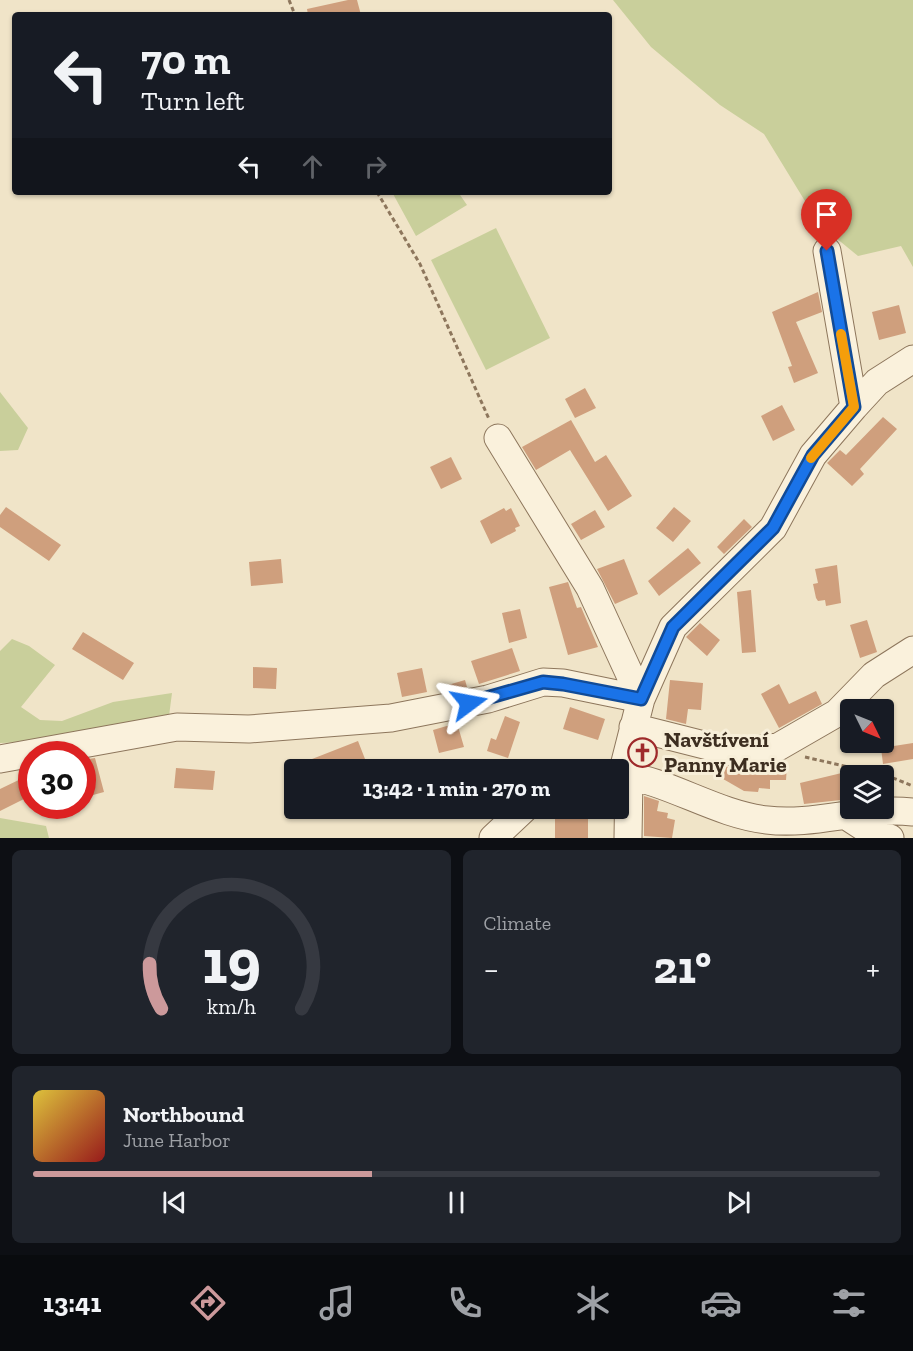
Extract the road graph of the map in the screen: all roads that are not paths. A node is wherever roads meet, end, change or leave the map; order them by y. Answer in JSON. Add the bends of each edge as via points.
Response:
{"nodes":[{"id":1,"x":827,"y":251,"type":"dead end"},
{"id":2,"x":913,"y":359,"type":"edge"},
{"id":3,"x":854,"y":407,"type":"junction"},
{"id":4,"x":498,"y":438,"type":"road end"},
{"id":5,"x":913,"y":650,"type":"edge"},
{"id":6,"x":641,"y":699,"type":"junction"},
{"id":7,"x":633,"y":727,"type":"junction"},
{"id":8,"x":0,"y":759,"type":"edge"},
{"id":9,"x":626,"y":759,"type":"edge"},
{"id":10,"x":629,"y":775,"type":"edge"},
{"id":11,"x":913,"y":812,"type":"edge"},
{"id":12,"x":894,"y":813,"type":"edge"},
{"id":13,"x":840,"y":816,"type":"edge"},
{"id":14,"x":513,"y":819,"type":"edge"},
{"id":15,"x":627,"y":819,"type":"edge"},
{"id":16,"x":851,"y":819,"type":"edge"},
{"id":17,"x":493,"y":838,"type":"edge"},
{"id":18,"x":628,"y":838,"type":"edge"},
{"id":19,"x":890,"y":838,"type":"edge"}],
"edges":[{"from":1,"to":3,"type":"street"},
{"from":2,"to":3,"type":"street","via":[[878,382]]},
{"from":3,"to":6,"type":"street","via":[[813,455],[773,528],[673,627]]},
{"from":4,"to":6,"type":"street","via":[[590,588]]},
{"from":5,"to":7,"type":"street","via":[[874,675],[837,712],[778,747],[732,752]]},
{"from":6,"to":7,"type":"street"},
{"from":6,"to":8,"type":"street","via":[[543,682],[488,699],[391,718],[249,729],[177,728]]},
{"from":7,"to":9,"type":"street"},
{"from":10,"to":13,"type":"street","via":[[662,783],[754,818],[800,821]]},
{"from":11,"to":12,"type":"street"},
{"from":14,"to":17,"type":"street"},
{"from":15,"to":18,"type":"street"},
{"from":16,"to":19,"type":"street"}]}
